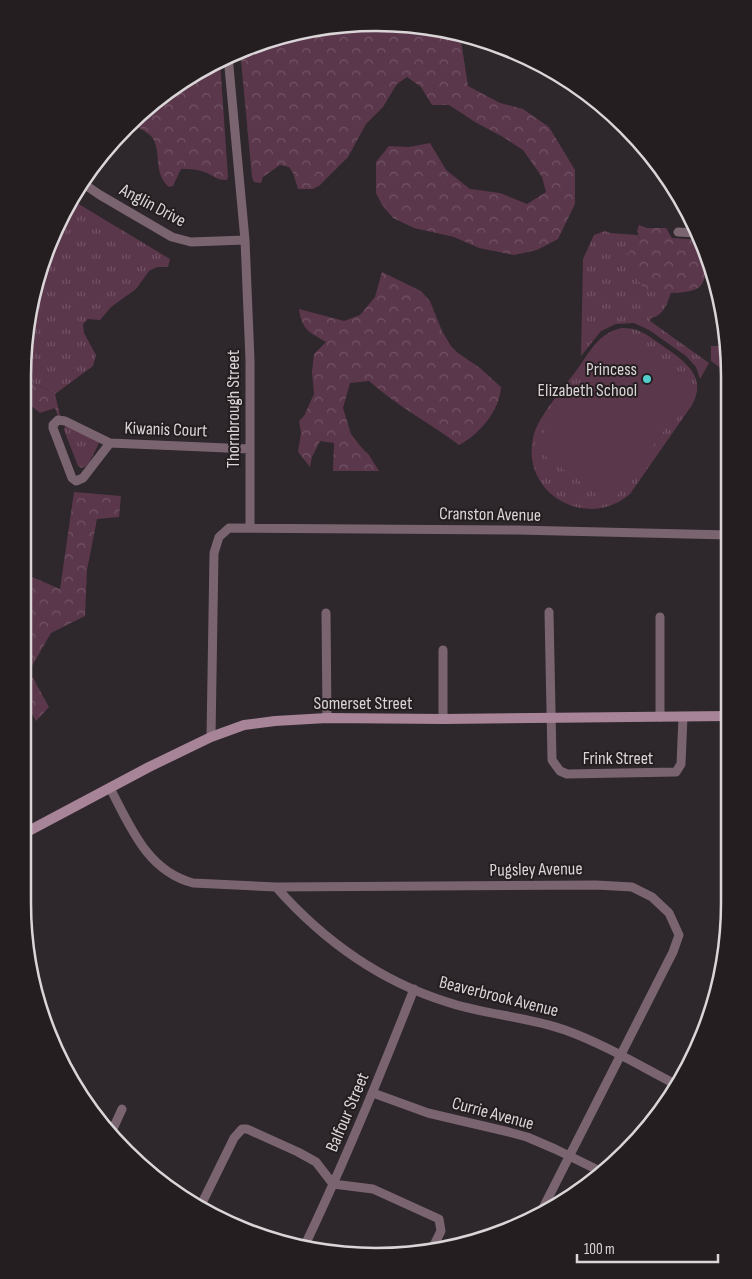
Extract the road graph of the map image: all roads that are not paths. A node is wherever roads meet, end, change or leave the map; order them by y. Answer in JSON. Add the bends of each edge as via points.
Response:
{"nodes":[{"id":1,"x":229,"y":65,"type":"edge"},
{"id":2,"x":88,"y":186,"type":"edge"},
{"id":3,"x":678,"y":232,"type":"dead end"},
{"id":4,"x":689,"y":233,"type":"edge"},
{"id":5,"x":245,"y":240,"type":"junction"},
{"id":6,"x":110,"y":443,"type":"junction"},
{"id":7,"x":250,"y":449,"type":"junction"},
{"id":8,"x":250,"y":527,"type":"junction"},
{"id":9,"x":721,"y":535,"type":"edge"},
{"id":10,"x":549,"y":612,"type":"dead end"},
{"id":11,"x":326,"y":613,"type":"dead end"},
{"id":12,"x":660,"y":617,"type":"dead end"},
{"id":13,"x":443,"y":650,"type":"dead end"},
{"id":14,"x":721,"y":716,"type":"edge"},
{"id":15,"x":660,"y":717,"type":"junction"},
{"id":16,"x":682,"y":717,"type":"junction"},
{"id":17,"x":327,"y":718,"type":"junction"},
{"id":18,"x":551,"y":718,"type":"junction"},
{"id":19,"x":443,"y":719,"type":"junction"},
{"id":20,"x":210,"y":737,"type":"junction"},
{"id":21,"x":110,"y":788,"type":"junction"},
{"id":22,"x":31,"y":830,"type":"edge"},
{"id":23,"x":276,"y":887,"type":"junction"},
{"id":24,"x":414,"y":989,"type":"junction"},
{"id":25,"x":620,"y":1056,"type":"junction"},
{"id":26,"x":671,"y":1081,"type":"edge"},
{"id":27,"x":373,"y":1093,"type":"junction"},
{"id":28,"x":122,"y":1109,"type":"dead end"},
{"id":29,"x":113,"y":1126,"type":"edge"},
{"id":30,"x":569,"y":1155,"type":"junction"},
{"id":31,"x":595,"y":1169,"type":"edge"},
{"id":32,"x":333,"y":1184,"type":"junction"},
{"id":33,"x":203,"y":1201,"type":"edge"},
{"id":34,"x":545,"y":1203,"type":"edge"},
{"id":35,"x":307,"y":1241,"type":"edge"},
{"id":36,"x":435,"y":1242,"type":"edge"}],
"edges":[{"from":1,"to":5,"type":"street","name":"Thornbrough Street"},
{"from":2,"to":5,"type":"street","name":"Anglin Drive","via":[[172,237],[192,242]]},
{"from":3,"to":4,"type":"street"},
{"from":5,"to":7,"type":"street","name":"Thornbrough Street"},
{"from":6,"to":6,"type":"street","name":"Kiwanis Court","via":[[65,421],[58,420],[53,425],[72,478],[76,481],[84,478]]},
{"from":6,"to":7,"type":"street","name":"Kiwanis Court"},
{"from":7,"to":8,"type":"street","name":"Thornbrough Street"},
{"from":8,"to":9,"type":"street","name":"Cranston Avenue"},
{"from":8,"to":20,"type":"street","via":[[225,530],[214,552]]},
{"from":10,"to":18,"type":"street"},
{"from":11,"to":17,"type":"street"},
{"from":12,"to":15,"type":"street"},
{"from":13,"to":19,"type":"street"},
{"from":14,"to":16,"type":"main road","name":"Somerset Street"},
{"from":15,"to":16,"type":"main road","name":"Somerset Street"},
{"from":15,"to":18,"type":"main road","name":"Somerset Street"},
{"from":16,"to":18,"type":"street","name":"Frink Street","via":[[682,764],[676,772],[662,774],[567,774],[560,771],[552,760]]},
{"from":17,"to":19,"type":"main road","name":"Somerset Street"},
{"from":17,"to":20,"type":"main road","name":"Somerset Street","via":[[261,722]]},
{"from":18,"to":19,"type":"main road","name":"Somerset Street"},
{"from":20,"to":21,"type":"main road","name":"Somerset Street"},
{"from":21,"to":22,"type":"main road","name":"Somerset Street"},
{"from":21,"to":23,"type":"street","name":"Pugsley Avenue","via":[[142,848],[171,874],[192,883]]},
{"from":23,"to":24,"type":"street","name":"Beaverbrook Avenue","via":[[297,911],[334,942],[368,966]]},
{"from":23,"to":25,"type":"street","name":"Pugsley Avenue","via":[[596,884],[632,887],[652,897],[669,912],[679,935]]},
{"from":24,"to":25,"type":"street","name":"Beaverbrook Avenue","via":[[447,1002],[555,1027]]},
{"from":24,"to":27,"type":"street","name":"Balfour Street"},
{"from":25,"to":26,"type":"street","name":"Beaverbrook Avenue"},
{"from":25,"to":30,"type":"street","name":"Pugsley Avenue"},
{"from":27,"to":30,"type":"street","name":"Currie Avenue","via":[[428,1113],[509,1132]]},
{"from":27,"to":32,"type":"street","name":"Balfour Street"},
{"from":28,"to":29,"type":"street"},
{"from":30,"to":31,"type":"street","name":"Currie Avenue"},
{"from":30,"to":34,"type":"street","name":"Pugsley Avenue"},
{"from":32,"to":33,"type":"street","via":[[316,1162],[253,1130],[242,1129],[234,1138]]},
{"from":32,"to":35,"type":"street","name":"Balfour Street"},
{"from":32,"to":36,"type":"street","via":[[373,1189],[439,1219],[441,1231]]}]}
